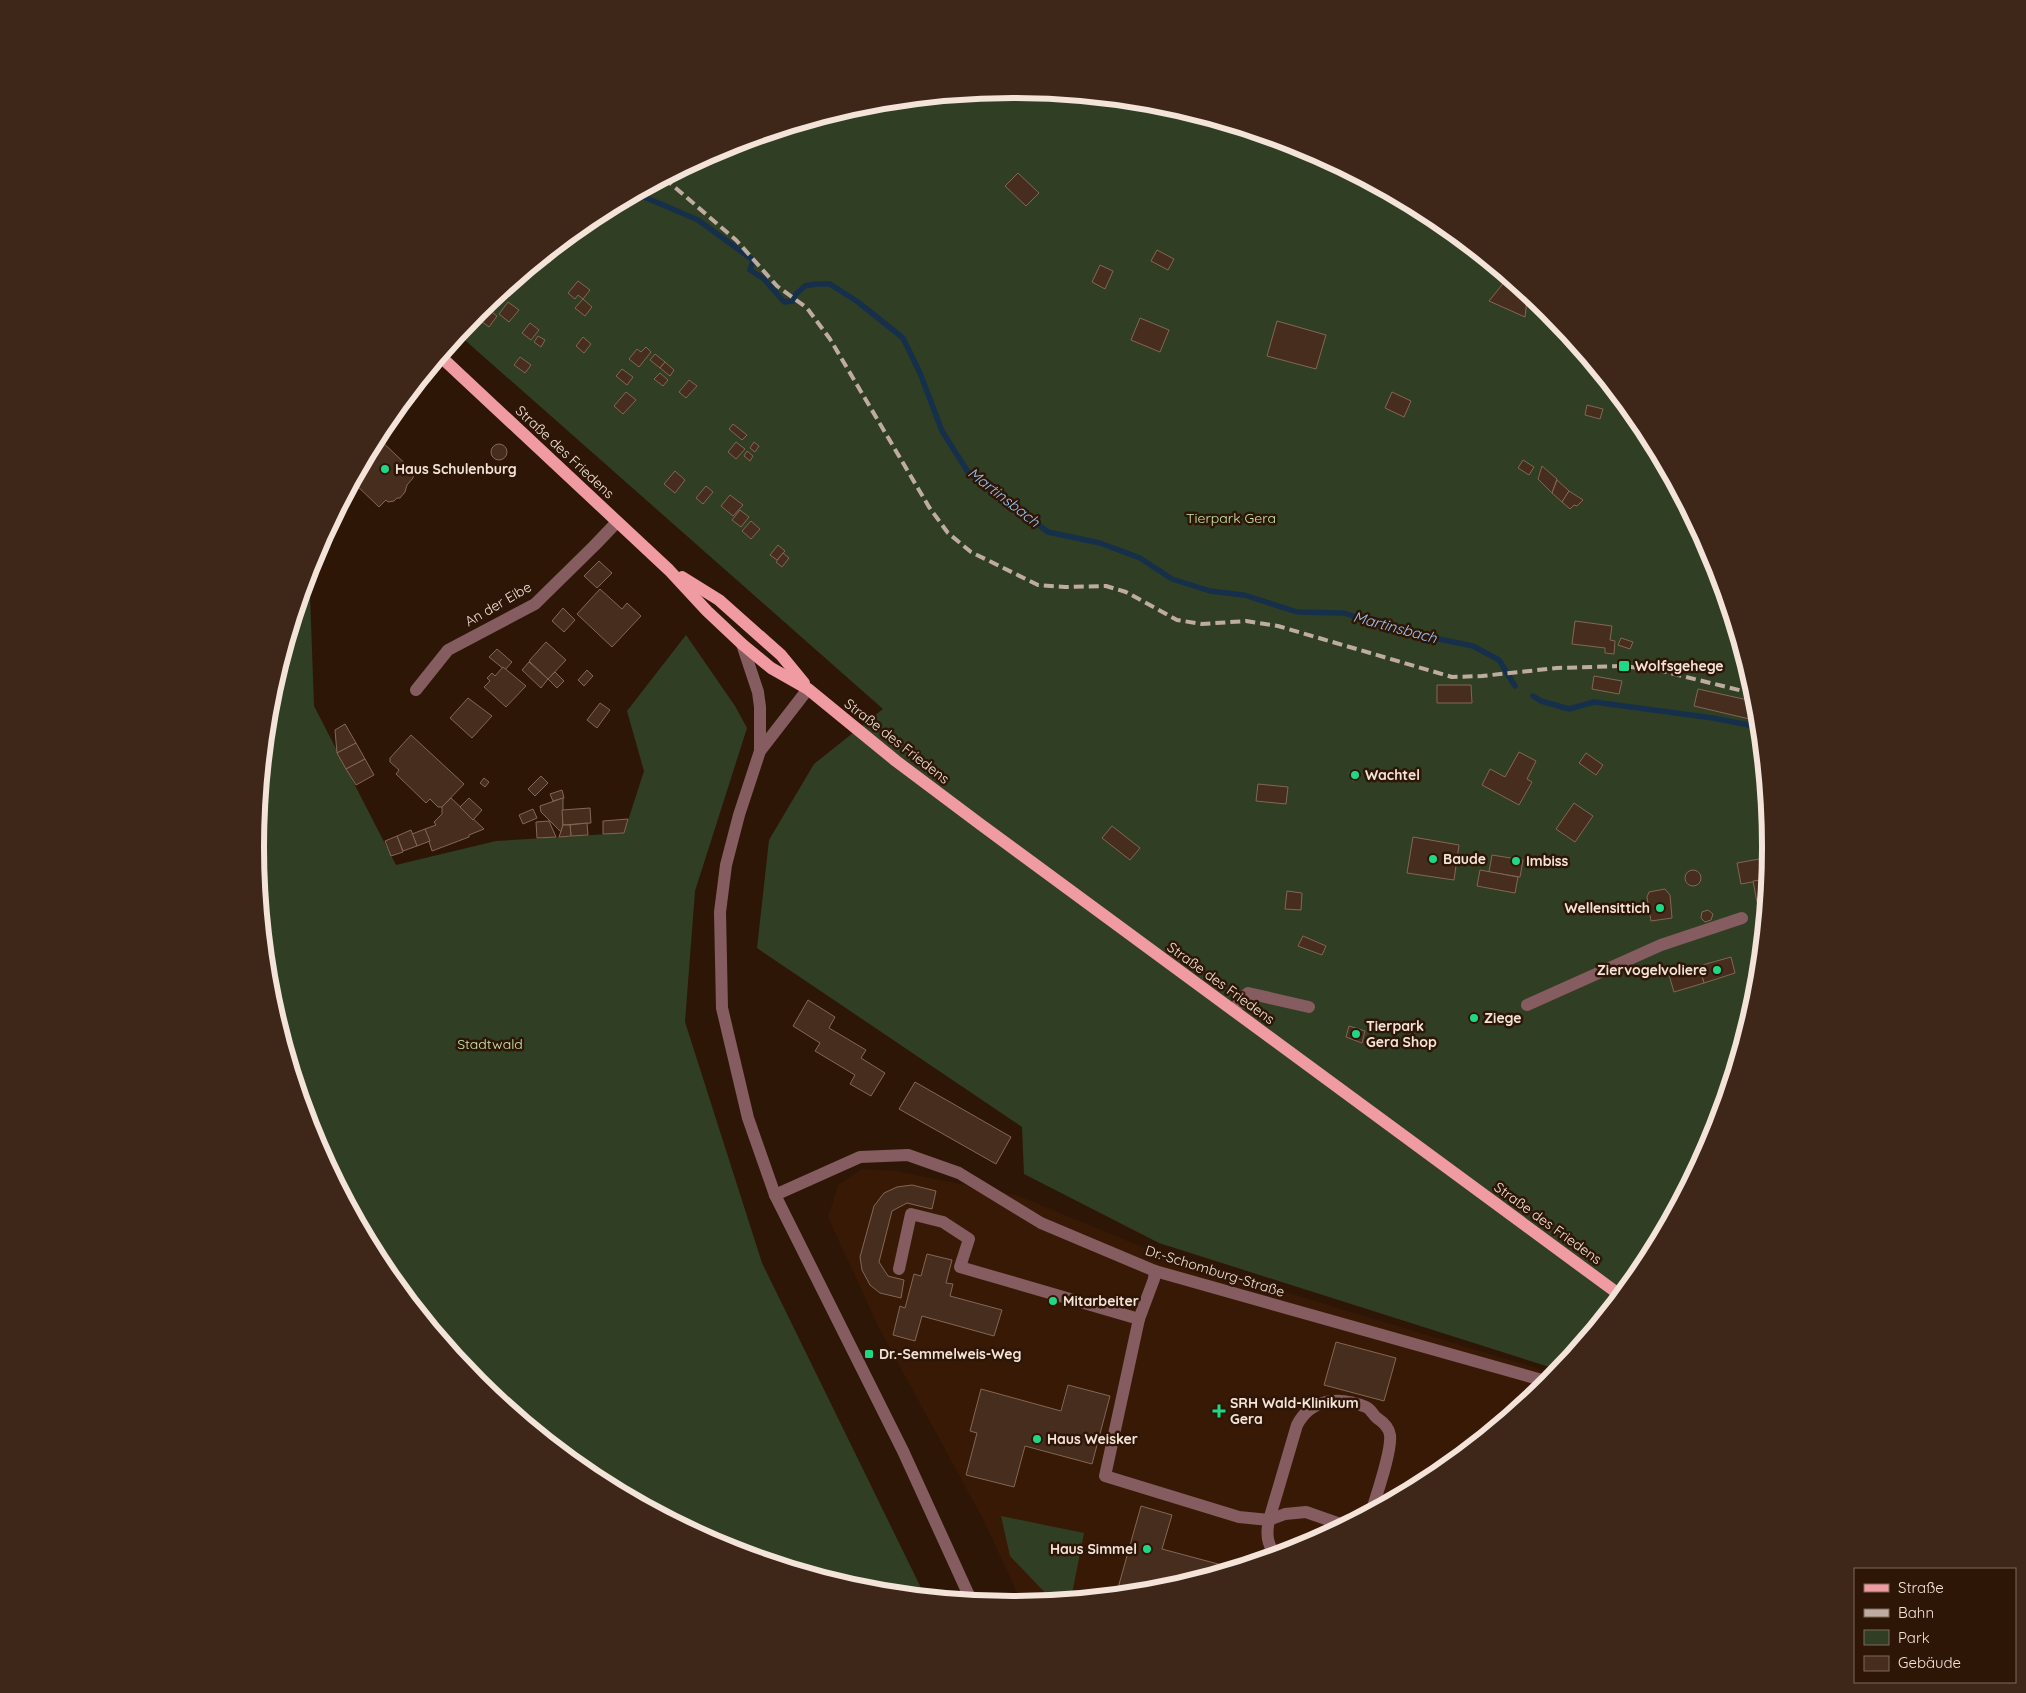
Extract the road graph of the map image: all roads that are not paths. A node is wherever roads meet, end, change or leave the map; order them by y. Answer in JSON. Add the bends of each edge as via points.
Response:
{"nodes":[{"id":1,"x":444,"y":360,"type":"edge"},
{"id":2,"x":617,"y":522,"type":"junction"},
{"id":3,"x":669,"y":570,"type":"junction"},
{"id":4,"x":742,"y":644,"type":"junction"},
{"id":5,"x":808,"y":689,"type":"junction"},
{"id":6,"x":416,"y":690,"type":"dead end"},
{"id":7,"x":760,"y":751,"type":"junction"},
{"id":8,"x":1742,"y":918,"type":"dead end"},
{"id":9,"x":1527,"y":1005,"type":"dead end"},
{"id":10,"x":1309,"y":1007,"type":"dead end"},
{"id":11,"x":1233,"y":1010,"type":"junction"},
{"id":12,"x":775,"y":1195,"type":"junction"},
{"id":13,"x":898,"y":1270,"type":"dead end"},
{"id":14,"x":1155,"y":1271,"type":"junction"},
{"id":15,"x":1615,"y":1291,"type":"edge"},
{"id":16,"x":1139,"y":1319,"type":"junction"},
{"id":17,"x":1539,"y":1379,"type":"edge"},
{"id":18,"x":1374,"y":1502,"type":"edge"},
{"id":19,"x":1269,"y":1520,"type":"junction"},
{"id":20,"x":1335,"y":1522,"type":"edge"},
{"id":21,"x":1271,"y":1549,"type":"edge"},
{"id":22,"x":968,"y":1594,"type":"edge"}],
"edges":[{"from":1,"to":2,"type":"main road","name":"Straße des Friedens"},
{"from":2,"to":3,"type":"main road","name":"Straße des Friedens"},
{"from":2,"to":6,"type":"street","name":"An der Eibe","via":[[535,604],[448,650]]},
{"from":3,"to":4,"type":"main road","name":"Straße des Friedens"},
{"from":3,"to":5,"type":"main road","name":"Straße des Friedens","via":[[719,600],[781,655]]},
{"from":4,"to":5,"type":"main road","name":"Straße des Friedens","via":[[771,668]]},
{"from":4,"to":7,"type":"street","via":[[760,707]]},
{"from":5,"to":7,"type":"street"},
{"from":5,"to":11,"type":"main road","name":"Straße des Friedens","via":[[896,761]]},
{"from":7,"to":12,"type":"street","via":[[726,865],[720,912],[722,1008],[748,1118]]},
{"from":8,"to":9,"type":"street","via":[[1661,945]]},
{"from":10,"to":11,"type":"street","via":[[1248,993]]},
{"from":11,"to":15,"type":"main road","name":"Straße des Friedens"},
{"from":12,"to":14,"type":"street","name":"Dr.-Schomburg-Straße","via":[[860,1157],[908,1155],[958,1173],[1041,1223]]},
{"from":12,"to":22,"type":"street","via":[[902,1451]]},
{"from":13,"to":16,"type":"street","via":[[912,1214],[943,1222],[969,1239],[960,1268]]},
{"from":14,"to":16,"type":"street"},
{"from":14,"to":17,"type":"street","name":"Dr.-Schomburg-Straße"},
{"from":16,"to":19,"type":"street","via":[[1105,1476],[1239,1517]]},
{"from":18,"to":19,"type":"street","via":[[1390,1435],[1385,1423],[1368,1408],[1334,1399],[1303,1414],[1297,1425]]},
{"from":19,"to":20,"type":"street","via":[[1306,1512]]},
{"from":19,"to":21,"type":"street","via":[[1266,1534]]}]}
